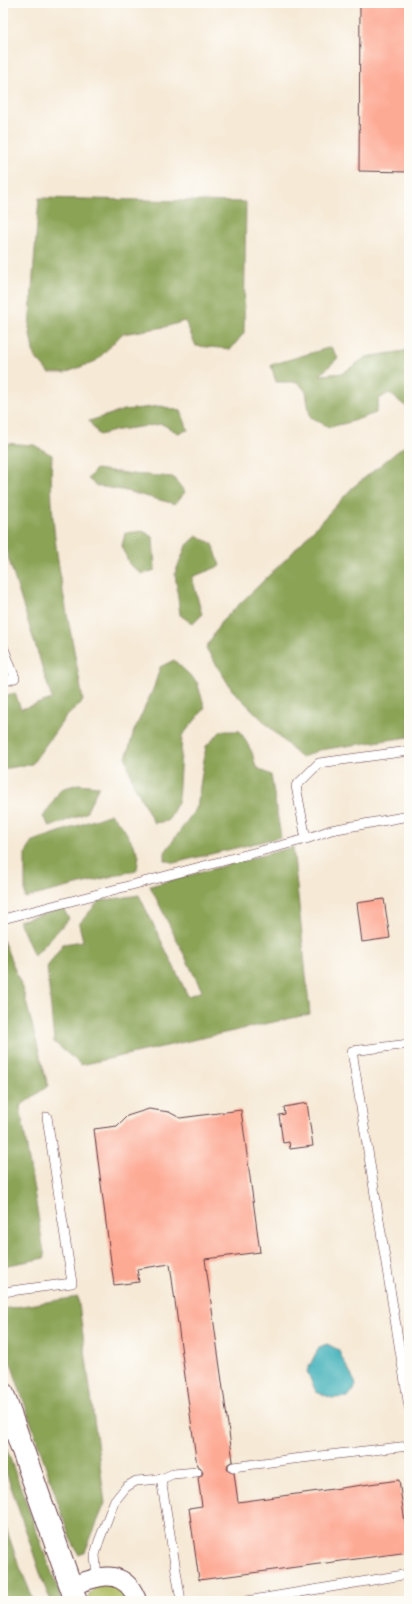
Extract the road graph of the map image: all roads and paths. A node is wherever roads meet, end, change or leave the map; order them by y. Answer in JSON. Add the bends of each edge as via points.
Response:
{"nodes":[{"id":1,"x":3,"y":646,"type":"edge"},
{"id":2,"x":3,"y":682,"type":"edge"},
{"id":3,"x":409,"y":751,"type":"edge"},
{"id":4,"x":409,"y":816,"type":"edge"},
{"id":5,"x":306,"y":839,"type":"junction"},
{"id":6,"x":3,"y":918,"type":"edge"},
{"id":7,"x":409,"y":1044,"type":"edge"},
{"id":8,"x":47,"y":1117,"type":"dead end"},
{"id":9,"x":3,"y":1292,"type":"edge"},
{"id":10,"x":3,"y":1394,"type":"edge"},
{"id":11,"x":409,"y":1407,"type":"edge"},
{"id":12,"x":409,"y":1446,"type":"edge"},
{"id":13,"x":233,"y":1467,"type":"dead end"},
{"id":14,"x":197,"y":1472,"type":"dead end"},
{"id":15,"x":161,"y":1479,"type":"junction"},
{"id":16,"x":409,"y":1574,"type":"edge"},
{"id":17,"x":97,"y":1577,"type":"junction"},
{"id":18,"x":74,"y":1594,"type":"edge"},
{"id":19,"x":137,"y":1601,"type":"edge"},
{"id":20,"x":182,"y":1601,"type":"edge"},
{"id":21,"x":247,"y":1601,"type":"edge"}],
"edges":[{"from":1,"to":2,"type":"lane","via":[[15,678]]},
{"from":3,"to":5,"type":"lane","via":[[320,763],[296,786]]},
{"from":4,"to":5,"type":"lane","via":[[331,830]]},
{"from":5,"to":6,"type":"lane"},
{"from":7,"to":11,"type":"lane","via":[[352,1051]]},
{"from":8,"to":9,"type":"lane","via":[[72,1283]]},
{"from":10,"to":18,"type":"street"},
{"from":12,"to":13,"type":"lane"},
{"from":14,"to":15,"type":"lane","via":[[173,1474]]},
{"from":15,"to":17,"type":"lane","via":[[136,1481],[126,1486],[114,1502],[95,1555]]},
{"from":15,"to":20,"type":"lane"},
{"from":16,"to":21,"type":"lane"},
{"from":17,"to":18,"type":"street"},
{"from":17,"to":19,"type":"street","via":[[113,1576],[127,1583]]}]}
